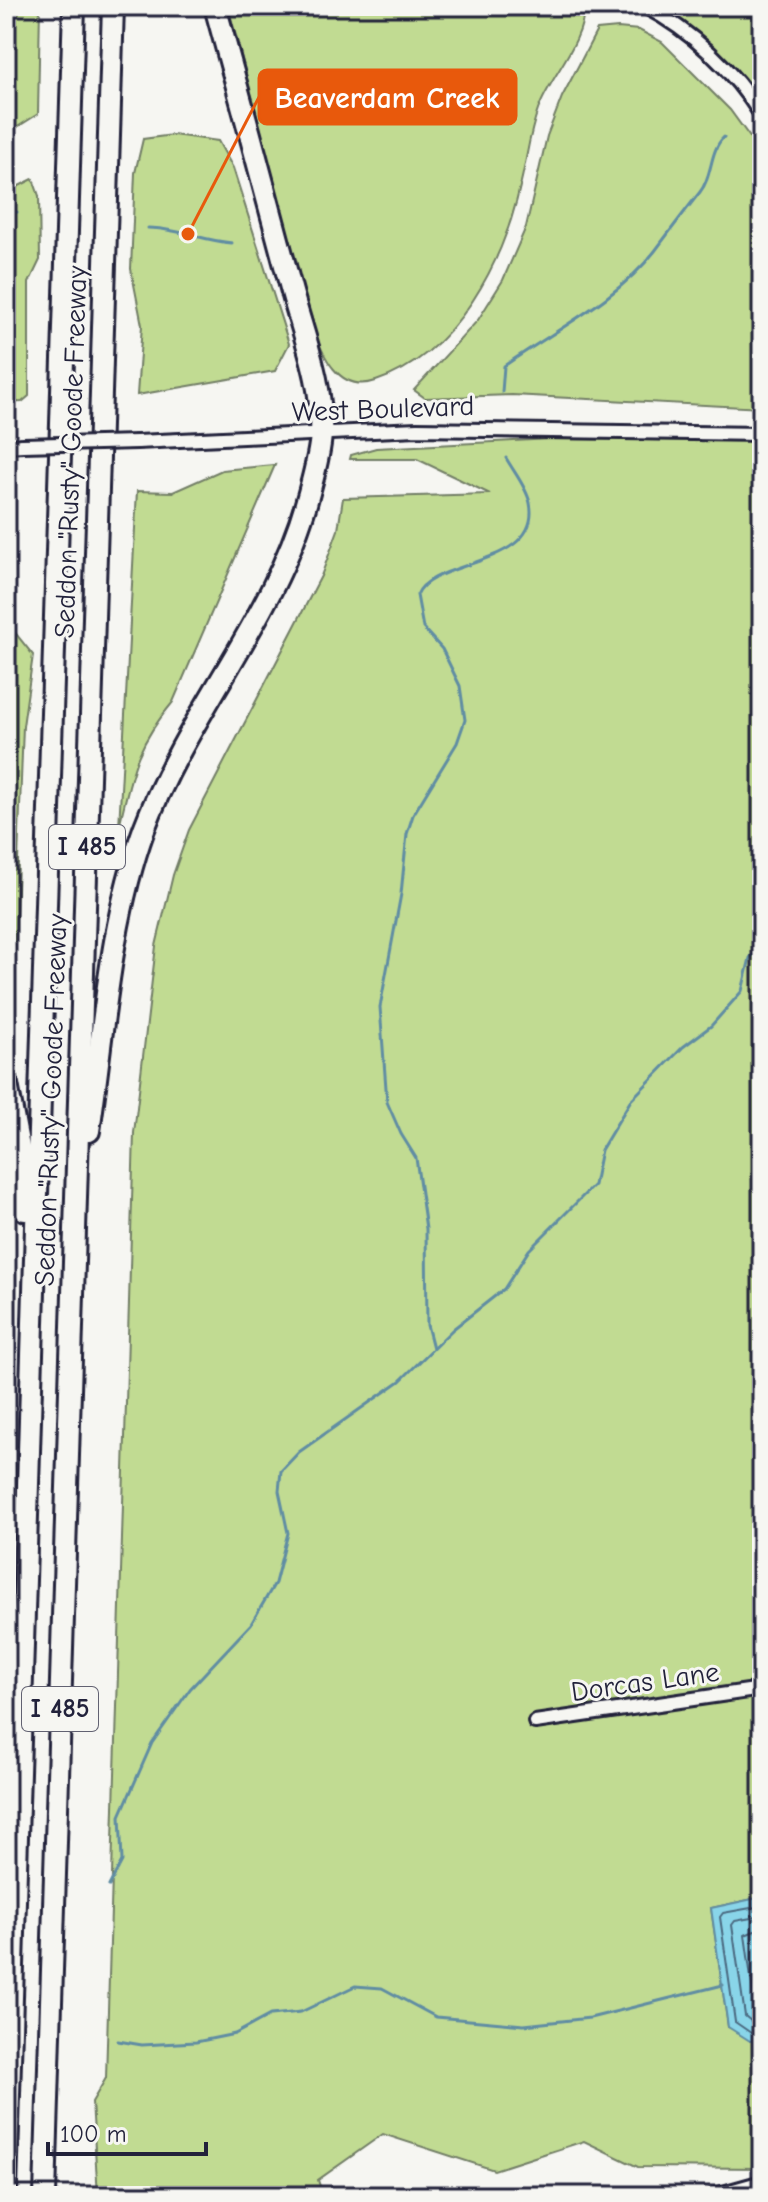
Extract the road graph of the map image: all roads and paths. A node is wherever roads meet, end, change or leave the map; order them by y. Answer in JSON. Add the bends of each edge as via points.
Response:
{"nodes":[{"id":1,"x":74,"y":6,"type":"edge"},
{"id":2,"x":113,"y":6,"type":"edge"},
{"id":3,"x":215,"y":6,"type":"edge"},
{"id":4,"x":644,"y":6,"type":"edge"},
{"id":5,"x":762,"y":116,"type":"edge"},
{"id":6,"x":762,"y":434,"type":"edge"},
{"id":7,"x":322,"y":435,"type":"junction"},
{"id":8,"x":6,"y":446,"type":"edge"},
{"id":9,"x":6,"y":1079,"type":"edge"},
{"id":10,"x":75,"y":1222,"type":"junction"},
{"id":11,"x":31,"y":1374,"type":"junction"},
{"id":12,"x":762,"y":1689,"type":"edge"},
{"id":13,"x":535,"y":1722,"type":"dead end"},
{"id":14,"x":762,"y":2182,"type":"edge"},
{"id":15,"x":6,"y":2190,"type":"edge"},
{"id":16,"x":45,"y":2196,"type":"edge"},
{"id":17,"x":712,"y":2196,"type":"edge"}],
"edges":[{"from":1,"to":11,"type":"highway","name":"Seddon \"Rusty\" Goode Freeway","number":"I 485"},
{"from":2,"to":10,"type":"highway","name":"Seddon \"Rusty\" Goode Freeway","number":"I 485"},
{"from":3,"to":7,"type":"highway","via":[[307,347]]},
{"from":4,"to":5,"type":"street","via":[[717,60]]},
{"from":6,"to":7,"type":"street","name":"West Boulevard","via":[[417,429]]},
{"from":7,"to":8,"type":"street","name":"West Boulevard","bridge":true},
{"from":7,"to":10,"type":"highway","via":[[300,528],[282,573],[167,776],[144,829],[108,979]]},
{"from":9,"to":11,"type":"highway","via":[[23,1169]]},
{"from":10,"to":16,"type":"highway","name":"Seddon \"Rusty\" Goode Freeway","number":"I 485"},
{"from":11,"to":15,"type":"highway","name":"Seddon \"Rusty\" Goode Freeway","number":"I 485"},
{"from":12,"to":13,"type":"street","name":"Dorcas Lane"},
{"from":14,"to":17,"type":"street"}]}
